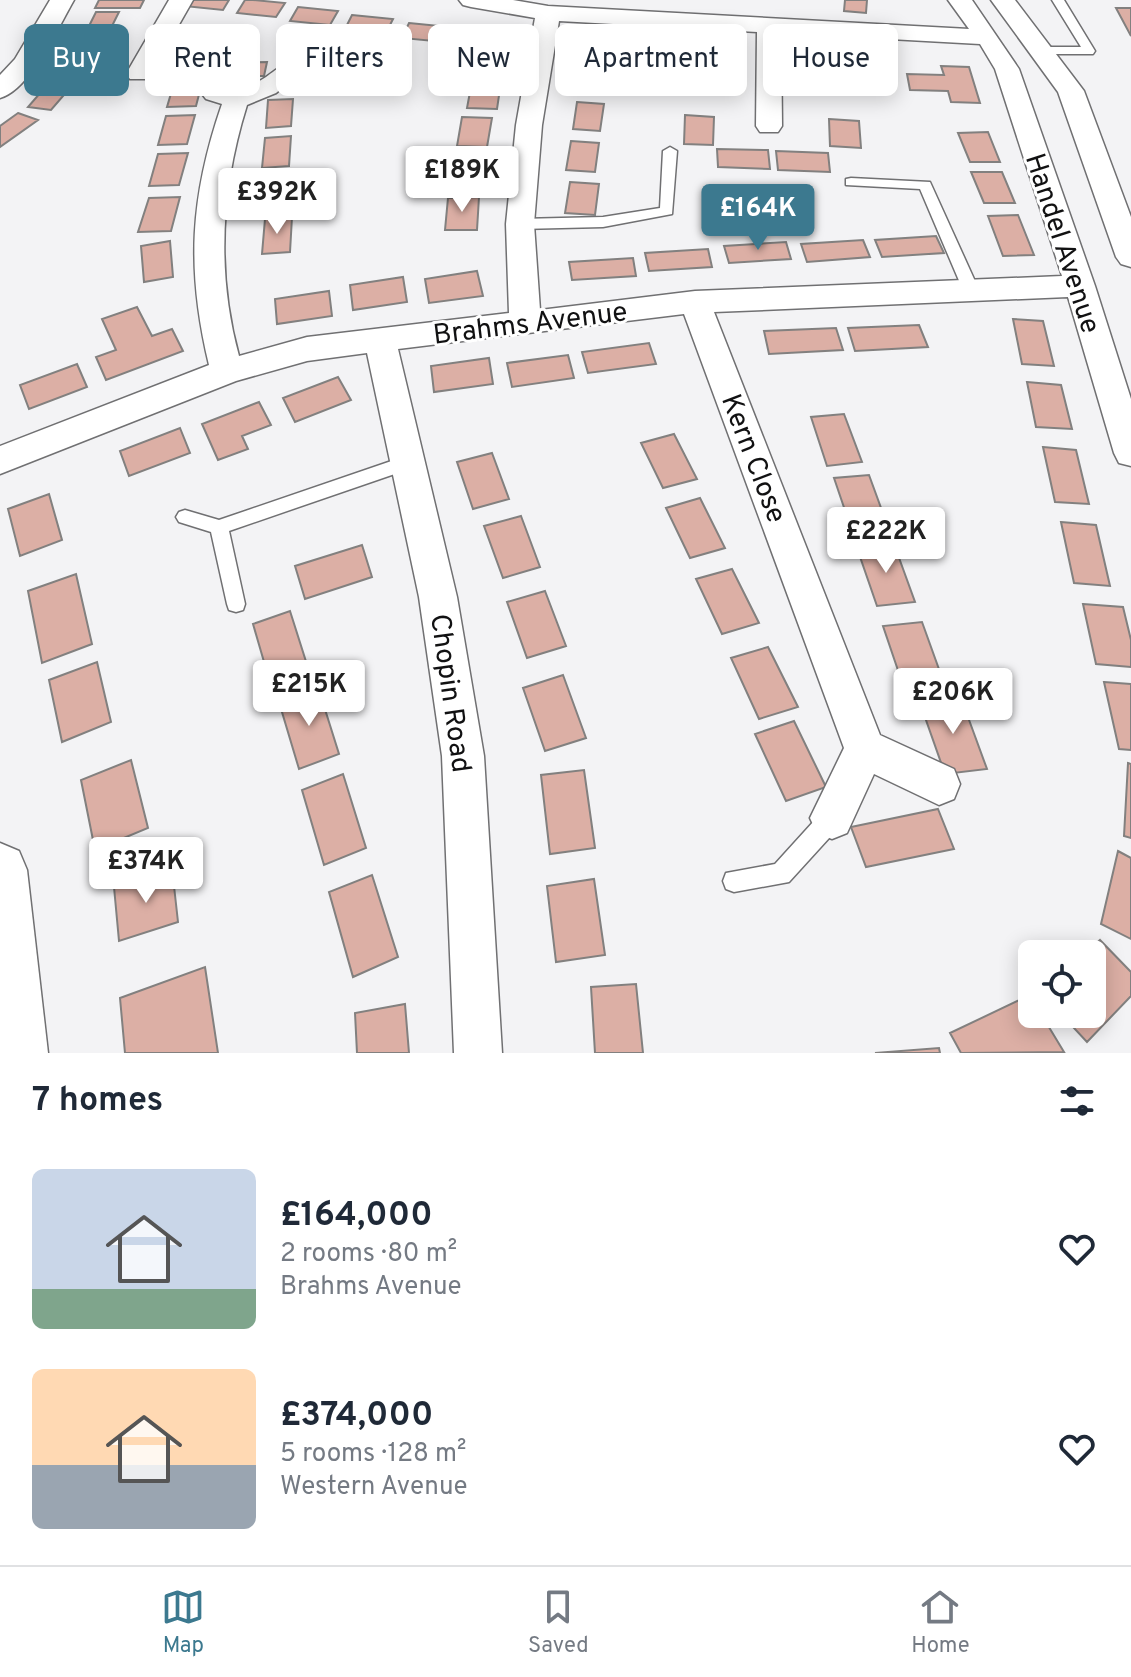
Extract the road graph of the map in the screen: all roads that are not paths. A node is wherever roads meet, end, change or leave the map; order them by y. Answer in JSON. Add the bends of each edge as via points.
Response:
{"nodes":[{"id":1,"x":62,"y":0,"type":"edge"},
{"id":2,"x":181,"y":0,"type":"edge"},
{"id":3,"x":471,"y":0,"type":"edge"},
{"id":4,"x":960,"y":0,"type":"edge"},
{"id":5,"x":1003,"y":0,"type":"edge"},
{"id":6,"x":1058,"y":0,"type":"edge"},
{"id":7,"x":699,"y":11,"type":"edge"},
{"id":8,"x":548,"y":13,"type":"junction"},
{"id":9,"x":48,"y":24,"type":"edge"},
{"id":10,"x":170,"y":24,"type":"edge"},
{"id":11,"x":763,"y":25,"type":"edge"},
{"id":12,"x":898,"y":32,"type":"edge"},
{"id":13,"x":988,"y":37,"type":"junction"},
{"id":14,"x":1042,"y":51,"type":"junction"},
{"id":15,"x":0,"y":55,"type":"edge"},
{"id":16,"x":24,"y":63,"type":"edge"},
{"id":17,"x":24,"y":64,"type":"edge"},
{"id":18,"x":276,"y":81,"type":"edge"},
{"id":19,"x":0,"y":90,"type":"edge"},
{"id":20,"x":770,"y":96,"type":"edge"},
{"id":21,"x":770,"y":130,"type":"dead end"},
{"id":22,"x":670,"y":151,"type":"dead end"},
{"id":23,"x":851,"y":182,"type":"dead end"},
{"id":24,"x":520,"y":224,"type":"junction"},
{"id":25,"x":1131,"y":257,"type":"edge"},
{"id":26,"x":1080,"y":286,"type":"junction"},
{"id":27,"x":971,"y":290,"type":"junction"},
{"id":28,"x":695,"y":302,"type":"junction"},
{"id":29,"x":525,"y":322,"type":"junction"},
{"id":30,"x":380,"y":340,"type":"junction"},
{"id":31,"x":227,"y":371,"type":"junction"},
{"id":32,"x":1131,"y":453,"type":"edge"},
{"id":33,"x":0,"y":460,"type":"edge"},
{"id":34,"x":409,"y":462,"type":"junction"},
{"id":35,"x":185,"y":517,"type":"dead end"},
{"id":36,"x":219,"y":527,"type":"junction"},
{"id":37,"x":236,"y":604,"type":"dead end"},
{"id":38,"x":865,"y":749,"type":"junction"},
{"id":39,"x":939,"y":784,"type":"dead end"},
{"id":40,"x":832,"y":818,"type":"joint"},
{"id":41,"x":0,"y":870,"type":"edge"},
{"id":42,"x":734,"y":881,"type":"dead end"},
{"id":43,"x":18,"y":1053,"type":"edge"},
{"id":44,"x":478,"y":1053,"type":"edge"}],
"edges":[{"from":1,"to":9,"type":"street"},
{"from":2,"to":10,"type":"street"},
{"from":3,"to":8,"type":"street"},
{"from":4,"to":13,"type":"street","name":"Handel Avenue"},
{"from":5,"to":14,"type":"street"},
{"from":6,"to":14,"type":"lane","via":[[1089,51]]},
{"from":7,"to":8,"type":"street"},
{"from":7,"to":11,"type":"street"},
{"from":8,"to":24,"type":"street","via":[[529,125]]},
{"from":12,"to":13,"type":"street"},
{"from":13,"to":26,"type":"street","name":"Handel Avenue","via":[[1007,69]]},
{"from":14,"to":25,"type":"street","via":[[1071,91]]},
{"from":15,"to":16,"type":"street"},
{"from":17,"to":19,"type":"street"},
{"from":18,"to":31,"type":"street","via":[[225,97],[210,238],[211,303]]},
{"from":20,"to":21,"type":"street"},
{"from":22,"to":24,"type":"lane","via":[[667,211],[603,222]]},
{"from":23,"to":27,"type":"lane","via":[[925,185]]},
{"from":24,"to":29,"type":"street"},
{"from":26,"to":27,"type":"street","name":"Brahms Avenue"},
{"from":26,"to":32,"type":"street","name":"Handel Avenue"},
{"from":27,"to":28,"type":"street","name":"Brahms Avenue"},
{"from":28,"to":29,"type":"street","name":"Brahms Avenue"},
{"from":28,"to":38,"type":"street","name":"Kern Close"},
{"from":29,"to":30,"type":"street","name":"Brahms Avenue"},
{"from":30,"to":31,"type":"street","name":"Brahms Avenue","via":[[307,349]]},
{"from":30,"to":34,"type":"street","name":"Chopin Road"},
{"from":31,"to":33,"type":"street","name":"Brahms Avenue"},
{"from":34,"to":36,"type":"lane"},
{"from":34,"to":44,"type":"street","name":"Chopin Road","via":[[438,597],[463,756]]},
{"from":35,"to":36,"type":"lane"},
{"from":36,"to":37,"type":"lane"},
{"from":38,"to":39,"type":"street"},
{"from":38,"to":40,"type":"street"},
{"from":40,"to":42,"type":"lane","via":[[781,874]]},
{"from":41,"to":43,"type":"street"}]}
